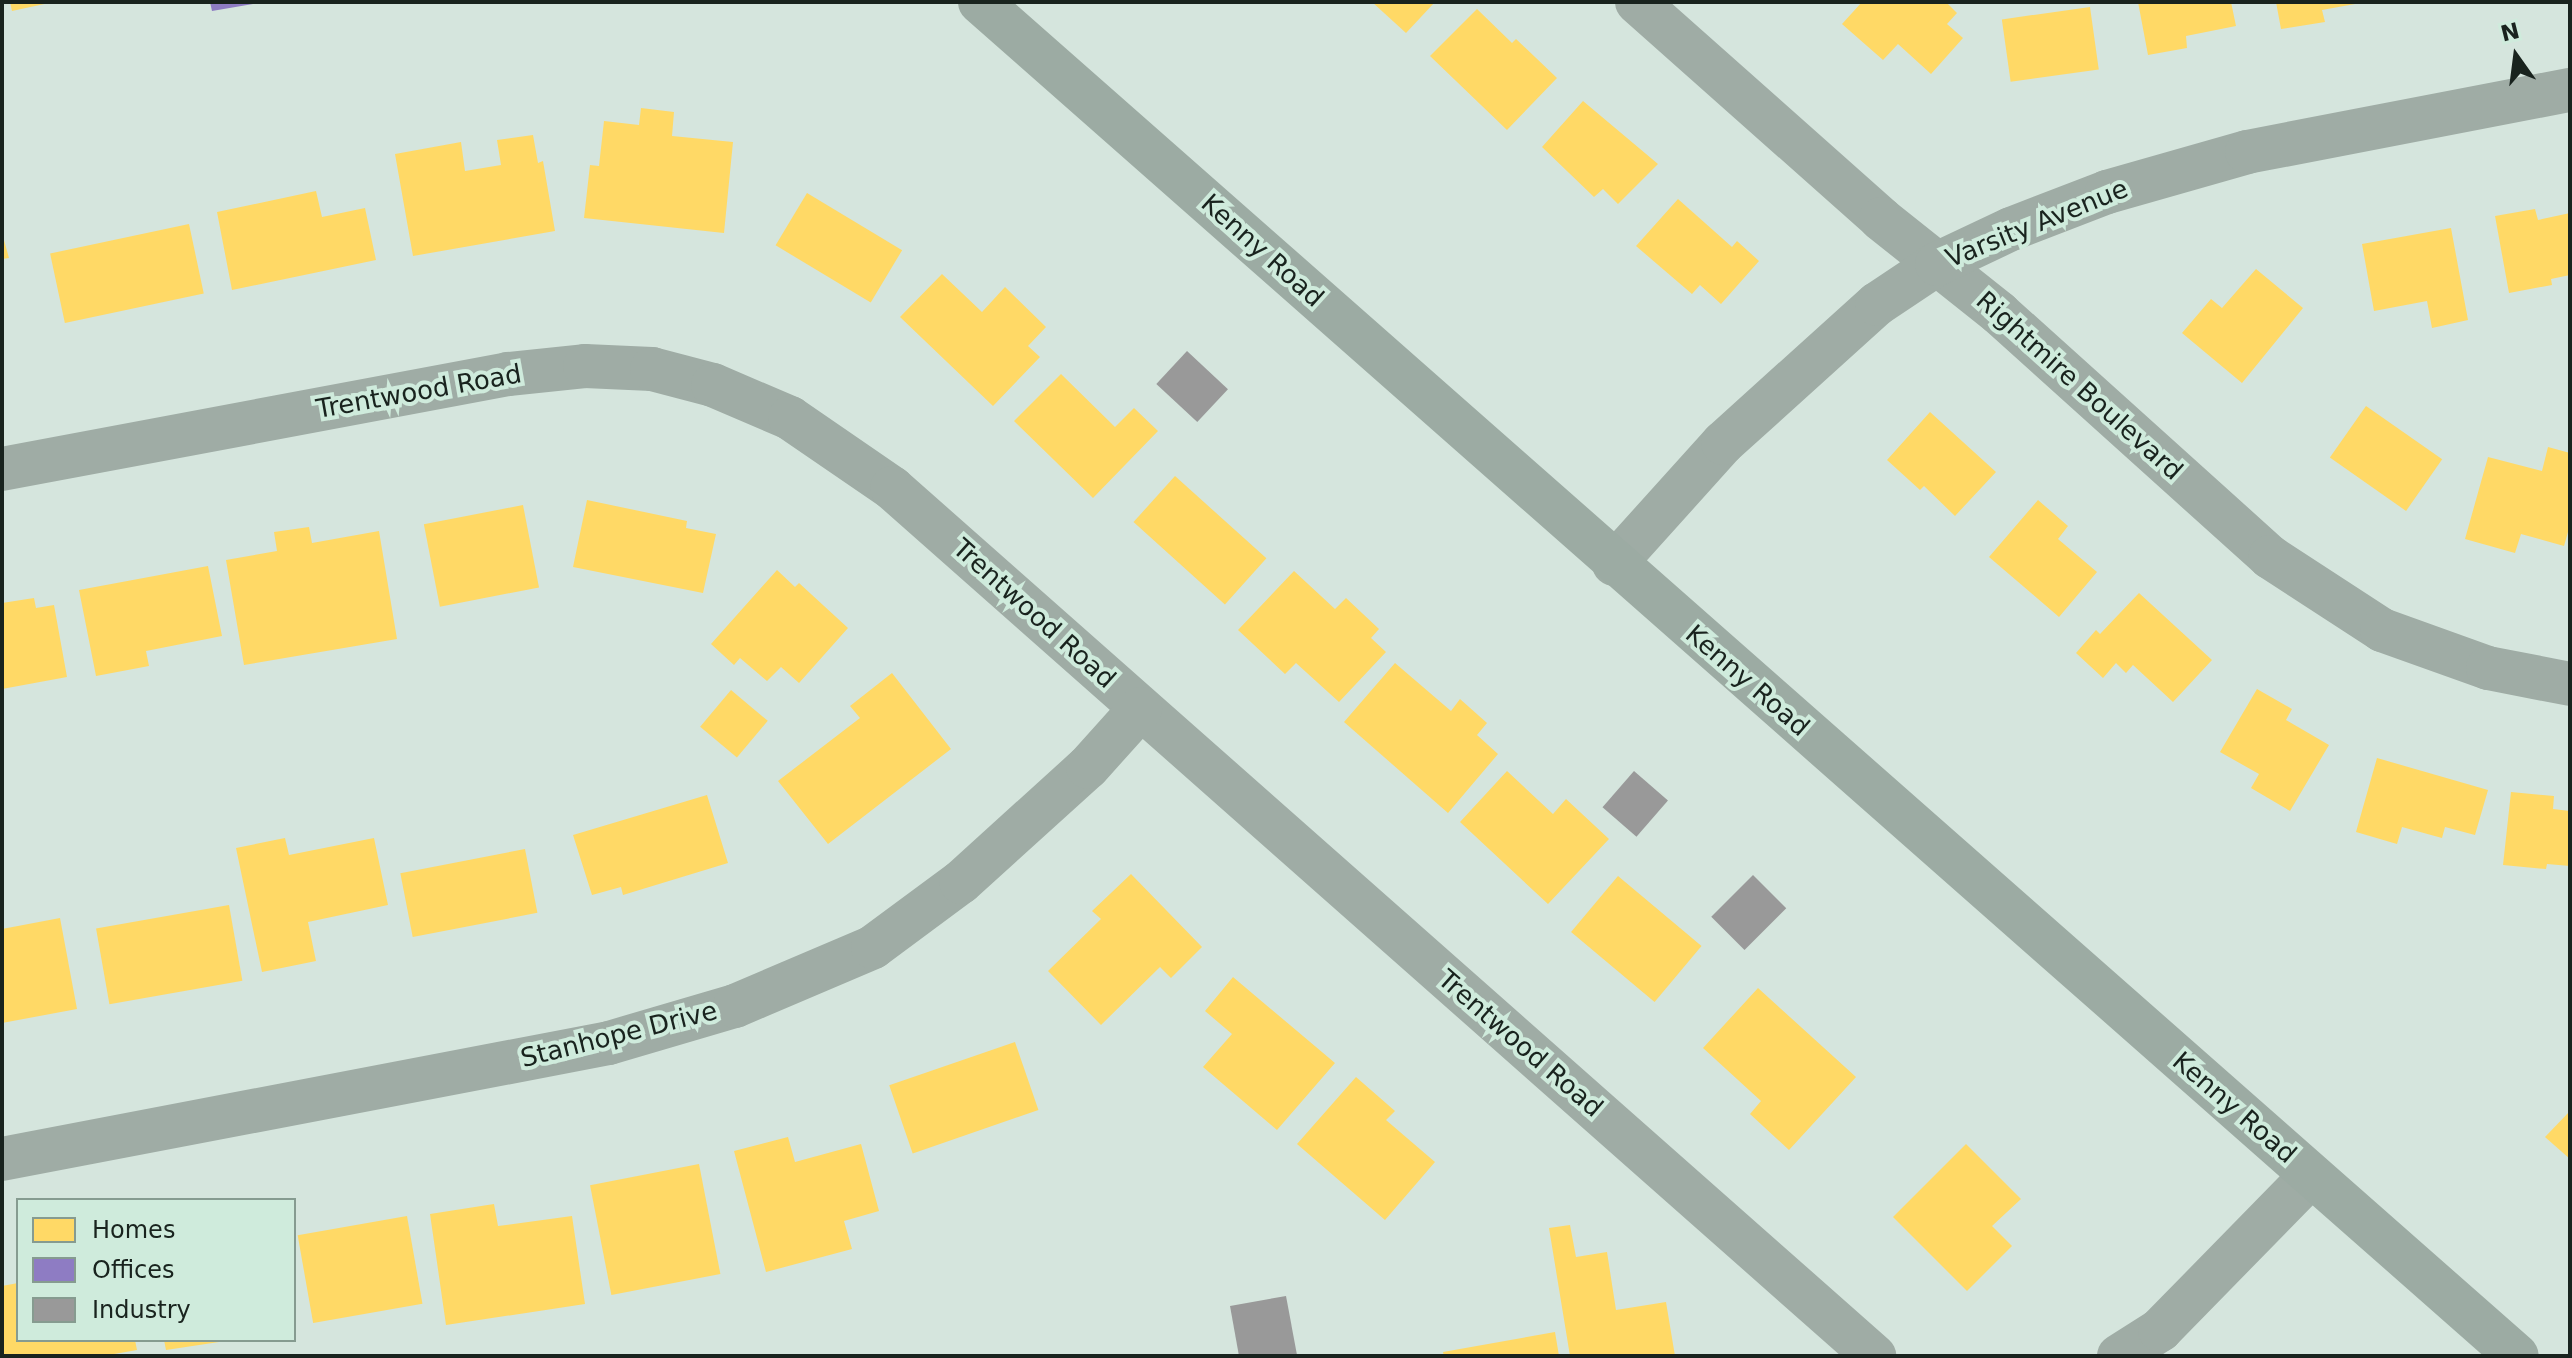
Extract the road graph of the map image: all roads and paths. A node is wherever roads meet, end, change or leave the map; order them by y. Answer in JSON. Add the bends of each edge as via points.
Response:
{"nodes":[{"id":1,"x":980,"y":2,"type":"edge"},
{"id":2,"x":1637,"y":2,"type":"edge"},
{"id":3,"x":2570,"y":90,"type":"edge"},
{"id":4,"x":1937,"y":264,"type":"junction"},
{"id":5,"x":2,"y":469,"type":"edge"},
{"id":6,"x":1614,"y":564,"type":"junction"},
{"id":7,"x":2570,"y":684,"type":"edge"},
{"id":8,"x":1140,"y":709,"type":"junction"},
{"id":9,"x":2,"y":1159,"type":"edge"},
{"id":10,"x":2311,"y":1176,"type":"junction"},
{"id":11,"x":1874,"y":1356,"type":"edge"},
{"id":12,"x":2119,"y":1356,"type":"edge"},
{"id":13,"x":2517,"y":1356,"type":"edge"}],
"edges":[{"from":1,"to":6,"type":"main road","name":"Kenny Road"},
{"from":2,"to":4,"type":"street","name":"Rightmire Boulevard"},
{"from":3,"to":4,"type":"street","name":"Varsity Avenue","via":[[2247,152],[2107,192]]},
{"from":4,"to":6,"type":"street","name":"Varsity Avenue","via":[[1877,304],[1723,443]]},
{"from":4,"to":7,"type":"street","name":"Rightmire Boulevard","via":[[1999,313],[2270,557],[2382,630],[2488,668]]},
{"from":5,"to":8,"type":"street","name":"Trentwood Road","via":[[508,374],[585,366],[652,369],[713,385],[790,418],[892,488]]},
{"from":6,"to":10,"type":"main road","name":"Kenny Road"},
{"from":8,"to":9,"type":"street","name":"Stanhope Drive","via":[[1088,767],[961,882],[873,947],[735,1006],[609,1043]]},
{"from":8,"to":11,"type":"street","name":"Trentwood Road"},
{"from":10,"to":12,"type":"street","via":[[2160,1330]]},
{"from":10,"to":13,"type":"main road","name":"Kenny Road"}]}
